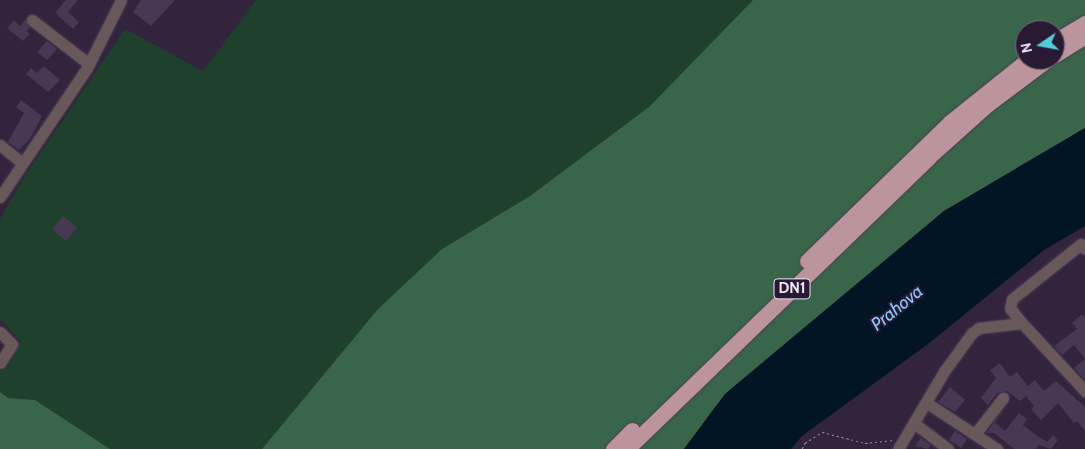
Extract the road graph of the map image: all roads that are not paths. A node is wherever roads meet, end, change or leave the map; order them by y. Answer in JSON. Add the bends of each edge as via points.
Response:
{"nodes":[{"id":1,"x":122,"y":0,"type":"edge"},
{"id":2,"x":32,"y":20,"type":"dead end"},
{"id":3,"x":1085,"y":23,"type":"edge"},
{"id":4,"x":1065,"y":35,"type":"edge"},
{"id":5,"x":1085,"y":36,"type":"edge"},
{"id":6,"x":1065,"y":49,"type":"edge"},
{"id":7,"x":89,"y":64,"type":"junction"},
{"id":8,"x":1015,"y":70,"type":"edge"},
{"id":9,"x":1034,"y":70,"type":"edge"},
{"id":10,"x":0,"y":145,"type":"edge"},
{"id":11,"x":21,"y":162,"type":"junction"},
{"id":12,"x":0,"y":197,"type":"edge"},
{"id":13,"x":1085,"y":249,"type":"edge"},
{"id":14,"x":1022,"y":322,"type":"junction"},
{"id":15,"x":0,"y":332,"type":"edge"},
{"id":16,"x":0,"y":363,"type":"edge"},
{"id":17,"x":1085,"y":391,"type":"edge"},
{"id":18,"x":1003,"y":398,"type":"dead end"},
{"id":19,"x":927,"y":403,"type":"junction"},
{"id":20,"x":914,"y":423,"type":"junction"},
{"id":21,"x":975,"y":434,"type":"junction"},
{"id":22,"x":612,"y":449,"type":"edge"},
{"id":23,"x":627,"y":449,"type":"edge"},
{"id":24,"x":898,"y":449,"type":"edge"},
{"id":25,"x":948,"y":449,"type":"edge"},
{"id":26,"x":997,"y":449,"type":"edge"}],
"edges":[{"from":1,"to":7,"type":"street"},
{"from":2,"to":7,"type":"street"},
{"from":3,"to":4,"type":"highway"},
{"from":5,"to":6,"type":"highway"},
{"from":7,"to":11,"type":"street"},
{"from":8,"to":22,"type":"highway","number":"DN1","via":[[950,122]]},
{"from":9,"to":23,"type":"highway","number":"DN1","via":[[987,105],[929,157]]},
{"from":10,"to":11,"type":"street"},
{"from":11,"to":12,"type":"street"},
{"from":13,"to":14,"type":"street","via":[[1081,244],[1012,300],[1010,308]]},
{"from":14,"to":17,"type":"street"},
{"from":14,"to":19,"type":"street","via":[[979,328],[972,333],[945,370]]},
{"from":15,"to":16,"type":"street","via":[[12,344]]},
{"from":18,"to":21,"type":"street"},
{"from":19,"to":20,"type":"street"},
{"from":19,"to":21,"type":"street"},
{"from":20,"to":24,"type":"street"},
{"from":20,"to":25,"type":"street"},
{"from":21,"to":26,"type":"street"}]}
